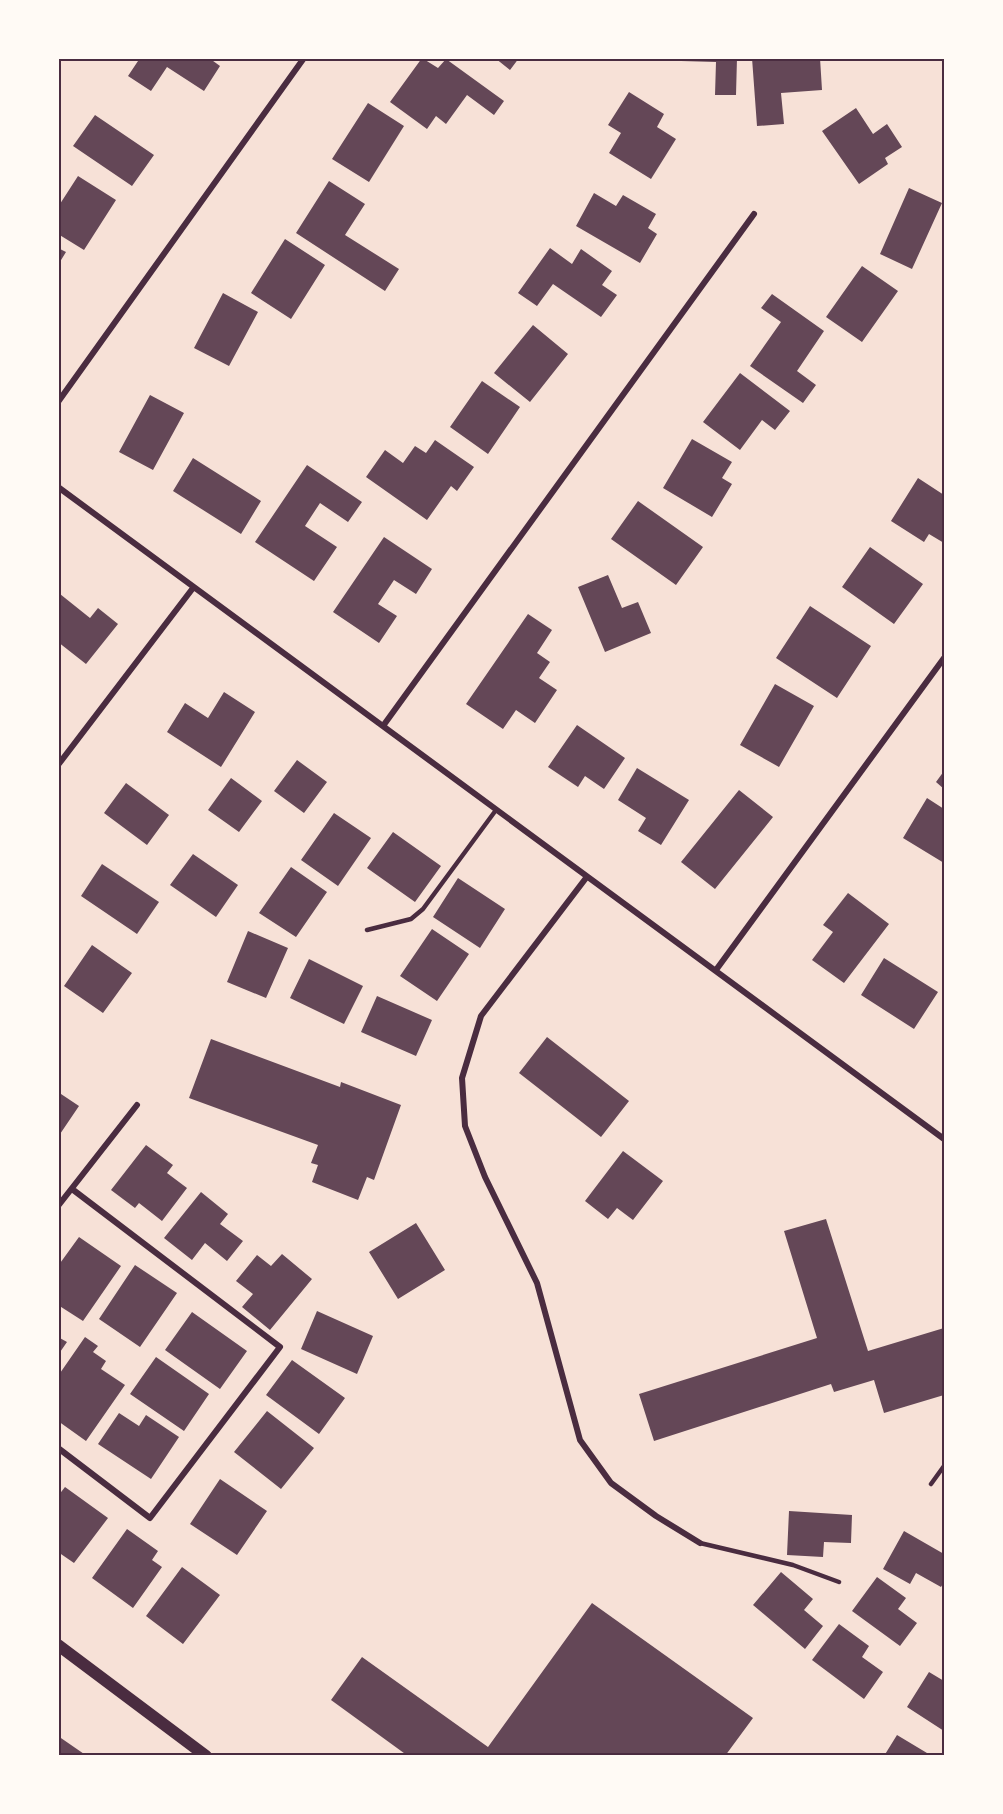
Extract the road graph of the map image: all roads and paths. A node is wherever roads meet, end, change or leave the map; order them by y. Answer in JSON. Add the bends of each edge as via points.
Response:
{"nodes":[{"id":1,"x":304,"y":58,"type":"edge"},
{"id":2,"x":754,"y":214,"type":"dead end"},
{"id":3,"x":58,"y":402,"type":"edge"},
{"id":4,"x":58,"y":487,"type":"edge"},
{"id":5,"x":193,"y":588,"type":"junction"},
{"id":6,"x":945,"y":658,"type":"edge"},
{"id":7,"x":383,"y":726,"type":"junction"},
{"id":8,"x":58,"y":765,"type":"edge"},
{"id":9,"x":496,"y":810,"type":"junction"},
{"id":10,"x":586,"y":878,"type":"junction"},
{"id":11,"x":367,"y":930,"type":"dead end"},
{"id":12,"x":716,"y":970,"type":"junction"},
{"id":13,"x":137,"y":1105,"type":"dead end"},
{"id":14,"x":945,"y":1139,"type":"edge"},
{"id":15,"x":72,"y":1189,"type":"junction"},
{"id":16,"x":58,"y":1206,"type":"edge"},
{"id":17,"x":58,"y":1448,"type":"edge"},
{"id":18,"x":945,"y":1466,"type":"edge"},
{"id":19,"x":931,"y":1484,"type":"dead end"},
{"id":20,"x":700,"y":1543,"type":"joint"},
{"id":21,"x":839,"y":1582,"type":"dead end"},
{"id":22,"x":58,"y":1645,"type":"edge"},
{"id":23,"x":204,"y":1755,"type":"edge"}],
"edges":[{"from":1,"to":3,"type":"street"},
{"from":2,"to":7,"type":"street"},
{"from":4,"to":5,"type":"street"},
{"from":5,"to":7,"type":"street"},
{"from":5,"to":8,"type":"street"},
{"from":6,"to":12,"type":"street"},
{"from":7,"to":9,"type":"street"},
{"from":9,"to":10,"type":"street"},
{"from":9,"to":11,"type":"lane","via":[[423,909],[411,919]]},
{"from":10,"to":12,"type":"street"},
{"from":10,"to":20,"type":"street","via":[[480,1016],[462,1078],[465,1126],[485,1177],[537,1283],[580,1440],[611,1483]]},
{"from":12,"to":14,"type":"street"},
{"from":13,"to":15,"type":"street"},
{"from":15,"to":16,"type":"street"},
{"from":15,"to":17,"type":"street","via":[[280,1347],[150,1518]]},
{"from":18,"to":19,"type":"lane"},
{"from":20,"to":21,"type":"lane","via":[[793,1565]]},
{"from":22,"to":23,"type":"main road"}]}
